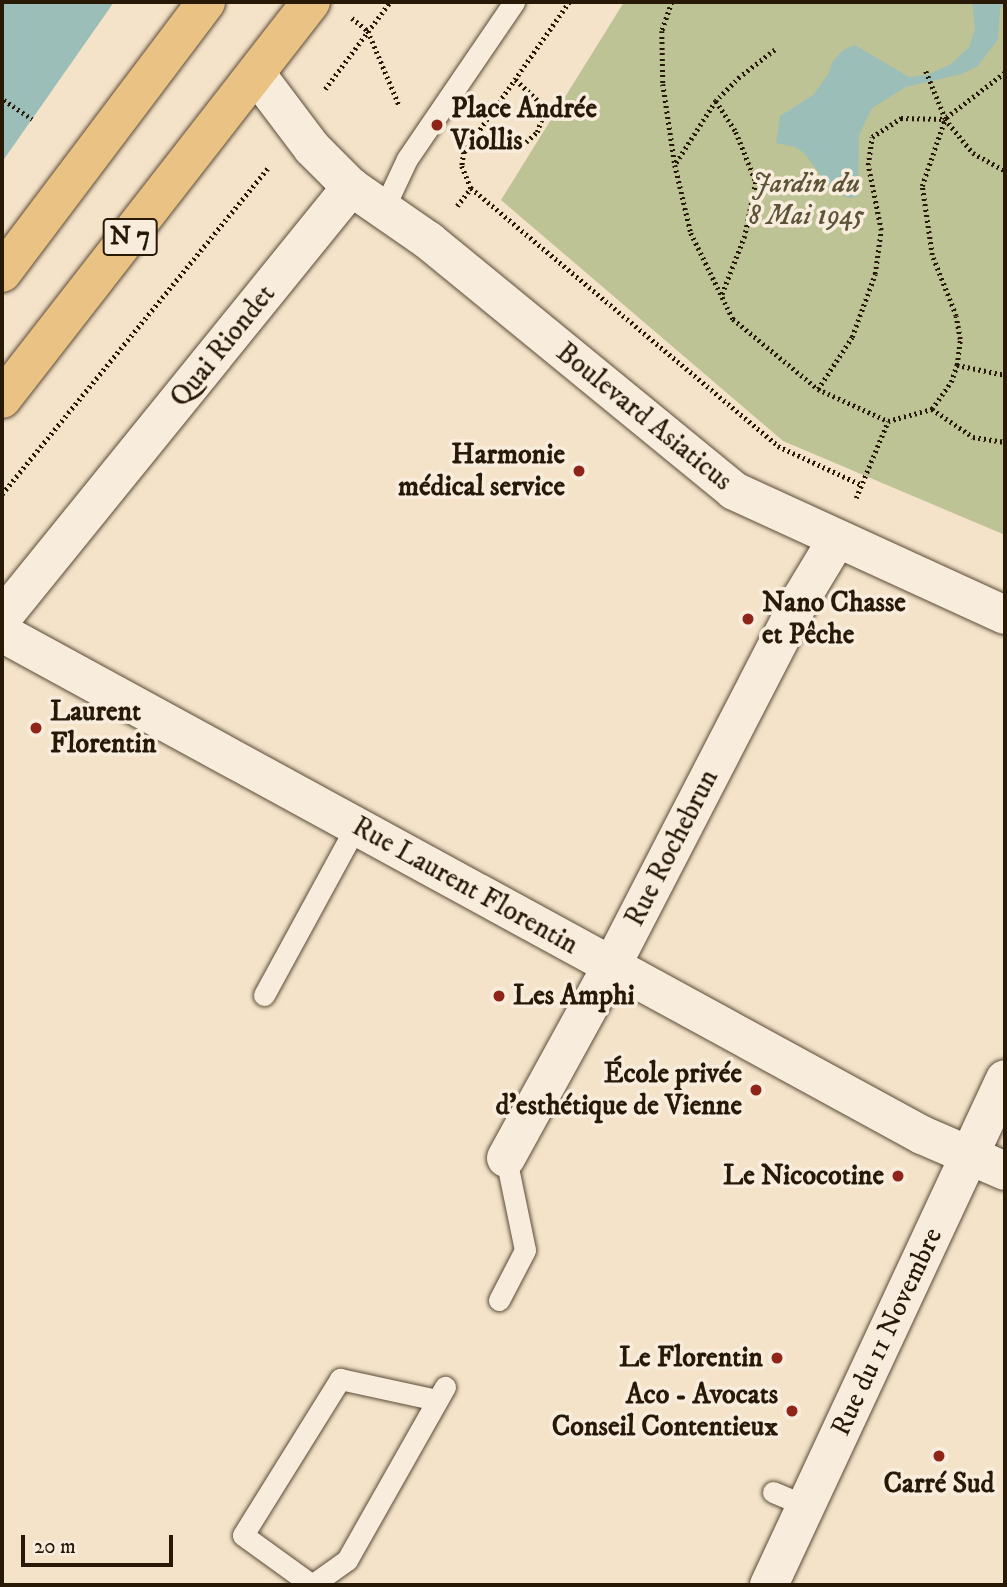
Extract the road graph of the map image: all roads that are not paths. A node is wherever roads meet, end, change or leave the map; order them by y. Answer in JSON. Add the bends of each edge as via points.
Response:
{"nodes":[{"id":1,"x":206,"y":2,"type":"edge"},
{"id":2,"x":311,"y":2,"type":"edge"},
{"id":3,"x":514,"y":2,"type":"edge"},
{"id":4,"x":257,"y":75,"type":"junction"},
{"id":5,"x":351,"y":187,"type":"junction"},
{"id":6,"x":383,"y":210,"type":"junction"},
{"id":7,"x":2,"y":273,"type":"edge"},
{"id":8,"x":2,"y":399,"type":"edge"},
{"id":9,"x":837,"y":538,"type":"junction"},
{"id":10,"x":1005,"y":615,"type":"edge"},
{"id":11,"x":2,"y":618,"type":"edge"},
{"id":12,"x":2,"y":634,"type":"edge"},
{"id":13,"x":356,"y":826,"type":"junction"},
{"id":14,"x":611,"y":967,"type":"junction"},
{"id":15,"x":264,"y":995,"type":"dead end"},
{"id":16,"x":1005,"y":1079,"type":"edge"},
{"id":17,"x":970,"y":1156,"type":"junction"},
{"id":18,"x":506,"y":1158,"type":"joint"},
{"id":19,"x":1005,"y":1171,"type":"edge"},
{"id":20,"x":499,"y":1300,"type":"dead end"},
{"id":21,"x":312,"y":1585,"type":"edge"},
{"id":22,"x":769,"y":1585,"type":"edge"}],
"edges":[{"from":1,"to":7,"type":"main road"},
{"from":2,"to":4,"type":"main road","number":"N 7"},
{"from":3,"to":6,"type":"lane","via":[[407,159]]},
{"from":4,"to":5,"type":"street","via":[[296,129]]},
{"from":4,"to":8,"type":"main road","number":"N 7"},
{"from":5,"to":6,"type":"street","name":"Boulevard Asiaticus"},
{"from":5,"to":11,"type":"street","name":"Quai Riondet"},
{"from":6,"to":9,"type":"street","name":"Boulevard Asiaticus","via":[[429,241],[734,491]]},
{"from":9,"to":10,"type":"street","name":"Boulevard Asiaticus"},
{"from":9,"to":14,"type":"street","name":"Rue Rochebrun"},
{"from":12,"to":13,"type":"street","name":"Rue Laurent Florentin"},
{"from":13,"to":14,"type":"street","name":"Rue Laurent Florentin"},
{"from":13,"to":15,"type":"lane"},
{"from":14,"to":17,"type":"street","name":"Rue Laurent Florentin","via":[[922,1135]]},
{"from":14,"to":18,"type":"street","name":"Rue Rochebrun"},
{"from":16,"to":17,"type":"street","name":"Rue du 11 Novembre"},
{"from":17,"to":19,"type":"street","name":"Rue Laurent Florentin"},
{"from":17,"to":22,"type":"street","name":"Rue du 11 Novembre","via":[[790,1499]]},
{"from":18,"to":20,"type":"lane","via":[[525,1250]]},
{"from":21,"to":21,"type":"lane","via":[[347,1560],[441,1393],[340,1378],[243,1535]]}]}
